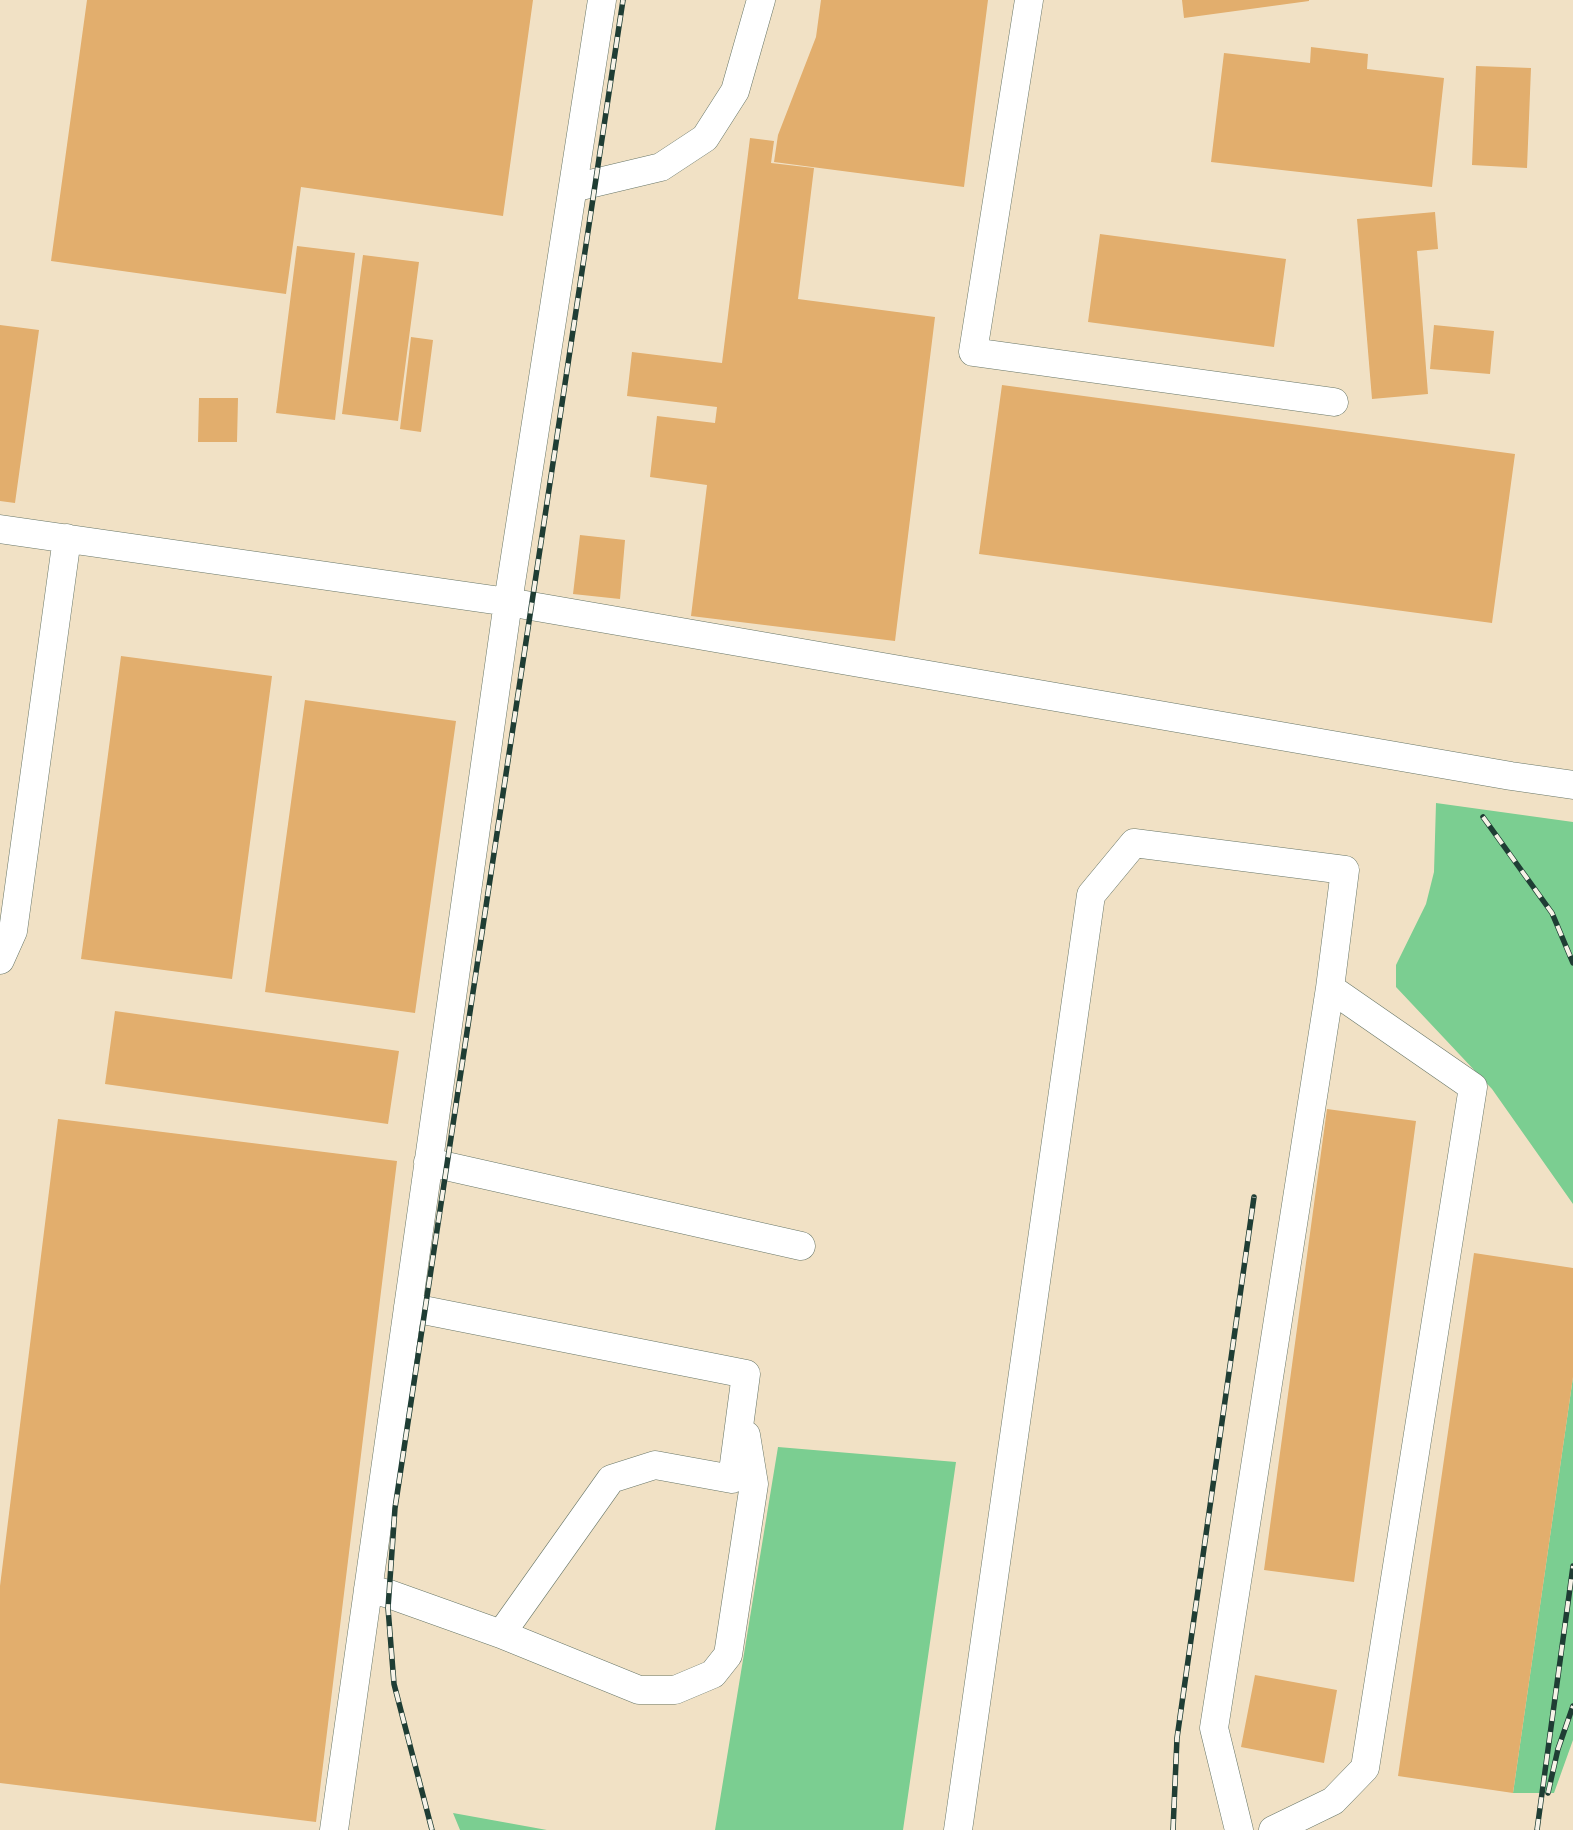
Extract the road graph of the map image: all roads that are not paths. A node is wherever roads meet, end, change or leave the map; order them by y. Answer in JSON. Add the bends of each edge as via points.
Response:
{"nodes":[{"id":1,"x":602,"y":0,"type":"edge"},
{"id":2,"x":760,"y":0,"type":"edge"},
{"id":3,"x":1029,"y":0,"type":"edge"},
{"id":4,"x":573,"y":188,"type":"junction"},
{"id":5,"x":1334,"y":402,"type":"dead end"},
{"id":6,"x":0,"y":529,"type":"edge"},
{"id":7,"x":67,"y":538,"type":"junction"},
{"id":8,"x":508,"y":602,"type":"junction"},
{"id":9,"x":1573,"y":785,"type":"edge"},
{"id":10,"x":0,"y":960,"type":"edge"},
{"id":11,"x":1330,"y":988,"type":"junction"},
{"id":12,"x":428,"y":1162,"type":"junction"},
{"id":13,"x":800,"y":1246,"type":"dead end"},
{"id":14,"x":408,"y":1307,"type":"junction"},
{"id":15,"x":741,"y":1409,"type":"junction"},
{"id":16,"x":368,"y":1589,"type":"junction"},
{"id":17,"x":501,"y":1634,"type":"junction"},
{"id":18,"x":334,"y":1830,"type":"edge"},
{"id":19,"x":958,"y":1830,"type":"edge"},
{"id":20,"x":1239,"y":1830,"type":"edge"},
{"id":21,"x":1273,"y":1830,"type":"edge"}],
"edges":[{"from":1,"to":4,"type":"lane"},
{"from":2,"to":4,"type":"lane","via":[[735,91],[705,138],[661,167]]},
{"from":3,"to":5,"type":"lane","via":[[973,352]]},
{"from":4,"to":8,"type":"lane"},
{"from":6,"to":7,"type":"lane"},
{"from":7,"to":8,"type":"lane"},
{"from":7,"to":10,"type":"lane","via":[[13,931]]},
{"from":8,"to":9,"type":"lane"},
{"from":8,"to":12,"type":"lane"},
{"from":11,"to":19,"type":"lane","via":[[1345,870],[1134,843],[1090,896]]},
{"from":11,"to":20,"type":"lane","via":[[1214,1728]]},
{"from":11,"to":21,"type":"lane","via":[[1473,1087],[1365,1768],[1333,1801]]},
{"from":12,"to":13,"type":"lane"},
{"from":12,"to":14,"type":"lane"},
{"from":14,"to":15,"type":"lane","via":[[746,1374]]},
{"from":14,"to":16,"type":"lane"},
{"from":15,"to":17,"type":"lane","via":[[732,1479],[655,1465],[611,1479]]},
{"from":15,"to":17,"type":"lane","via":[[754,1484],[728,1655],[713,1674],[675,1690],[639,1690]]},
{"from":16,"to":17,"type":"lane"},
{"from":16,"to":18,"type":"lane"}]}
